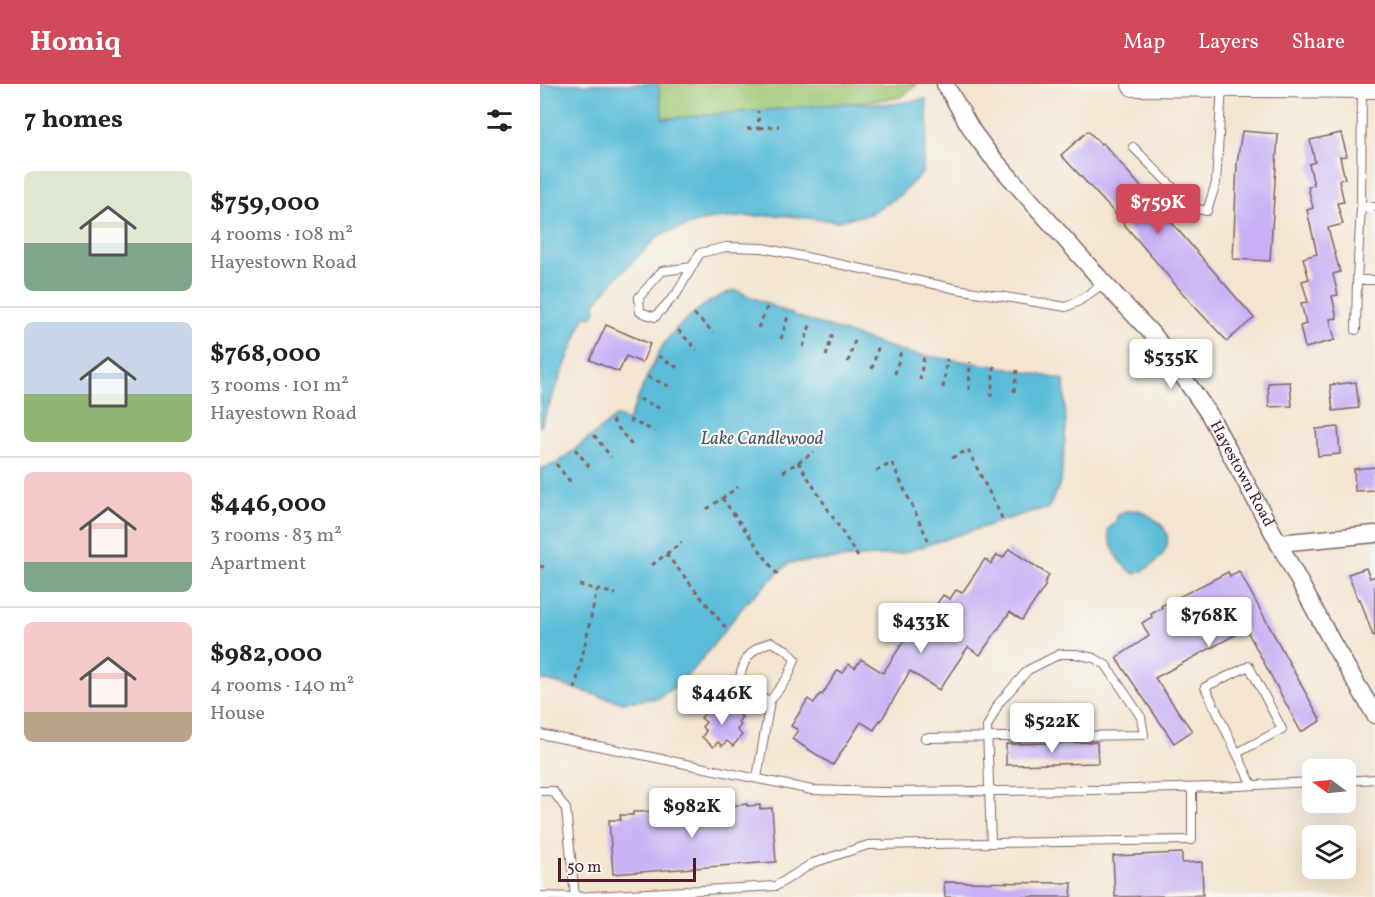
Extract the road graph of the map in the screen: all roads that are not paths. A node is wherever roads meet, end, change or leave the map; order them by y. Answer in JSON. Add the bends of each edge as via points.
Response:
{"nodes":[{"id":1,"x":945,"y":84,"type":"edge"},
{"id":2,"x":1134,"y":84,"type":"edge"},
{"id":3,"x":1175,"y":85,"type":"edge"},
{"id":4,"x":1221,"y":86,"type":"edge"},
{"id":5,"x":1361,"y":86,"type":"edge"},
{"id":6,"x":1133,"y":147,"type":"dead end"},
{"id":7,"x":1361,"y":207,"type":"junction"},
{"id":8,"x":1375,"y":207,"type":"edge"},
{"id":9,"x":692,"y":267,"type":"junction"},
{"id":10,"x":1358,"y":280,"type":"junction"},
{"id":11,"x":1375,"y":280,"type":"edge"},
{"id":12,"x":1104,"y":283,"type":"junction"},
{"id":13,"x":1356,"y":330,"type":"dead end"},
{"id":14,"x":1375,"y":534,"type":"edge"},
{"id":15,"x":1278,"y":543,"type":"junction"},
{"id":16,"x":770,"y":701,"type":"junction"},
{"id":17,"x":1375,"y":715,"type":"edge"},
{"id":18,"x":540,"y":734,"type":"edge"},
{"id":19,"x":988,"y":737,"type":"junction"},
{"id":20,"x":925,"y":738,"type":"dead end"},
{"id":21,"x":1237,"y":753,"type":"junction"},
{"id":22,"x":757,"y":778,"type":"junction"},
{"id":23,"x":1375,"y":779,"type":"edge"},
{"id":24,"x":1356,"y":780,"type":"edge"},
{"id":25,"x":1302,"y":782,"type":"edge"},
{"id":26,"x":1252,"y":785,"type":"junction"},
{"id":27,"x":1192,"y":788,"type":"junction"},
{"id":28,"x":540,"y":791,"type":"edge"},
{"id":29,"x":990,"y":791,"type":"junction"},
{"id":30,"x":991,"y":843,"type":"junction"},
{"id":31,"x":540,"y":896,"type":"edge"},
{"id":32,"x":575,"y":897,"type":"edge"}],
"edges":[{"from":1,"to":12,"type":"street","name":"Hayestown Road","via":[[991,156]]},
{"from":2,"to":3,"type":"street"},
{"from":3,"to":4,"type":"street"},
{"from":4,"to":5,"type":"street"},
{"from":4,"to":6,"type":"lane","via":[[1216,183],[1207,211],[1193,208]]},
{"from":5,"to":7,"type":"lane"},
{"from":7,"to":8,"type":"lane"},
{"from":7,"to":10,"type":"lane"},
{"from":9,"to":9,"type":"lane","via":[[677,293],[656,316],[640,312],[639,297],[662,271]]},
{"from":9,"to":12,"type":"lane","via":[[700,253],[726,247],[763,248],[957,289],[1066,307]]},
{"from":10,"to":11,"type":"lane"},
{"from":10,"to":13,"type":"lane"},
{"from":12,"to":15,"type":"street","name":"Hayestown Road","via":[[1156,338],[1209,414]]},
{"from":14,"to":15,"type":"street"},
{"from":15,"to":17,"type":"street","name":"Hayestown Road"},
{"from":16,"to":16,"type":"lane","via":[[795,659],[771,642],[759,646],[743,662],[740,677],[748,692]]},
{"from":16,"to":22,"type":"lane"},
{"from":18,"to":22,"type":"lane"},
{"from":19,"to":19,"type":"lane","via":[[987,727],[1006,694],[1028,670],[1060,654],[1094,658],[1106,665],[1141,717],[1143,735]]},
{"from":19,"to":20,"type":"lane"},
{"from":19,"to":29,"type":"lane"},
{"from":21,"to":21,"type":"lane","via":[[1205,687],[1249,666],[1282,729]]},
{"from":21,"to":26,"type":"lane"},
{"from":22,"to":29,"type":"lane","via":[[812,790]]},
{"from":23,"to":24,"type":"lane"},
{"from":25,"to":26,"type":"lane"},
{"from":26,"to":27,"type":"lane"},
{"from":27,"to":29,"type":"lane"},
{"from":27,"to":30,"type":"lane","via":[[1192,840]]},
{"from":28,"to":32,"type":"lane","via":[[553,791],[566,809]]},
{"from":29,"to":30,"type":"lane"},
{"from":30,"to":32,"type":"lane","via":[[868,845],[813,864],[776,886]]},
{"from":31,"to":32,"type":"lane"}]}
